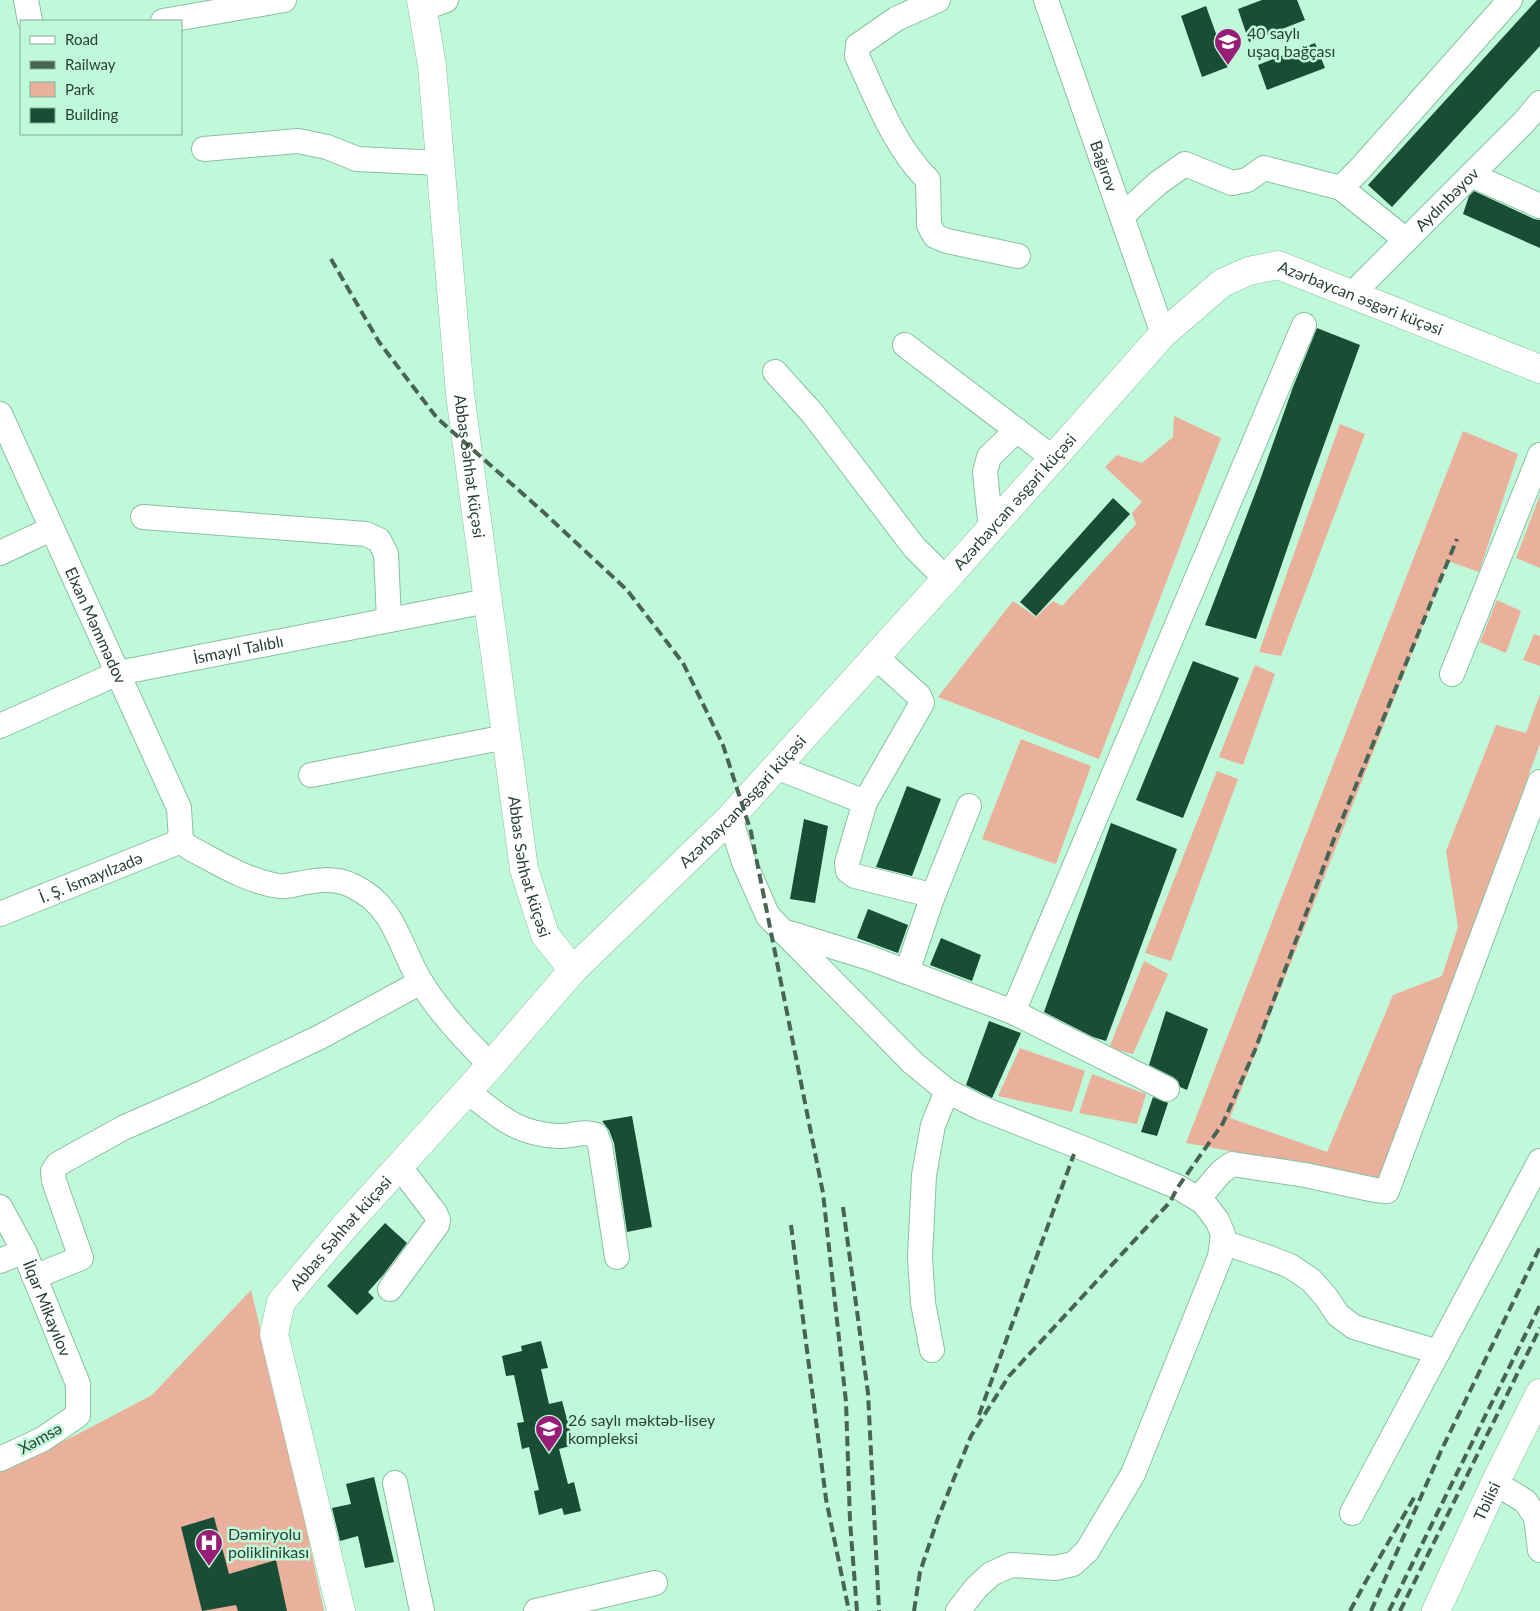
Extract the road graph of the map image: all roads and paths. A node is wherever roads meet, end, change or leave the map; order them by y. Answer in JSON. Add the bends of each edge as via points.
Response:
{"nodes":[{"id":1,"x":26,"y":0,"type":"edge"},
{"id":2,"x":284,"y":0,"type":"edge"},
{"id":3,"x":938,"y":0,"type":"edge"},
{"id":4,"x":1046,"y":0,"type":"edge"},
{"id":5,"x":1510,"y":0,"type":"edge"},
{"id":6,"x":430,"y":3,"type":"edge"},
{"id":7,"x":30,"y":20,"type":"edge"},
{"id":8,"x":169,"y":20,"type":"edge"},
{"id":9,"x":1540,"y":103,"type":"edge"},
{"id":10,"x":204,"y":149,"type":"dead end"},
{"id":11,"x":440,"y":164,"type":"junction"},
{"id":12,"x":1471,"y":175,"type":"junction"},
{"id":13,"x":1340,"y":188,"type":"junction"},
{"id":14,"x":1540,"y":206,"type":"edge"},
{"id":15,"x":1122,"y":216,"type":"junction"},
{"id":16,"x":1406,"y":240,"type":"junction"},
{"id":17,"x":1018,"y":256,"type":"dead end"},
{"id":18,"x":1352,"y":294,"type":"junction"},
{"id":19,"x":1304,"y":325,"type":"dead end"},
{"id":20,"x":1163,"y":334,"type":"junction"},
{"id":21,"x":905,"y":345,"type":"dead end"},
{"id":22,"x":1540,"y":369,"type":"edge"},
{"id":23,"x":775,"y":372,"type":"dead end"},
{"id":24,"x":0,"y":414,"type":"edge"},
{"id":25,"x":1016,"y":430,"type":"junction"},
{"id":26,"x":1540,"y":455,"type":"edge"},
{"id":27,"x":1053,"y":458,"type":"junction"},
{"id":28,"x":143,"y":517,"type":"dead end"},
{"id":29,"x":51,"y":529,"type":"junction"},
{"id":30,"x":991,"y":529,"type":"junction"},
{"id":31,"x":0,"y":552,"type":"edge"},
{"id":32,"x":946,"y":579,"type":"junction"},
{"id":33,"x":488,"y":601,"type":"junction"},
{"id":34,"x":389,"y":620,"type":"junction"},
{"id":35,"x":876,"y":657,"type":"junction"},
{"id":36,"x":118,"y":673,"type":"junction"},
{"id":37,"x":1452,"y":674,"type":"dead end"},
{"id":38,"x":0,"y":726,"type":"edge"},
{"id":39,"x":506,"y":737,"type":"junction"},
{"id":40,"x":776,"y":768,"type":"junction"},
{"id":41,"x":311,"y":774,"type":"dead end"},
{"id":42,"x":1540,"y":782,"type":"edge"},
{"id":43,"x":865,"y":802,"type":"junction"},
{"id":44,"x":969,"y":806,"type":"dead end"},
{"id":45,"x":730,"y":818,"type":"junction"},
{"id":46,"x":181,"y":841,"type":"junction"},
{"id":47,"x":932,"y":898,"type":"junction"},
{"id":48,"x":0,"y":914,"type":"edge"},
{"id":49,"x":784,"y":932,"type":"junction"},
{"id":50,"x":573,"y":970,"type":"junction"},
{"id":51,"x":907,"y":972,"type":"junction"},
{"id":52,"x":421,"y":982,"type":"junction"},
{"id":53,"x":1013,"y":1012,"type":"junction"},
{"id":54,"x":491,"y":1065,"type":"junction"},
{"id":55,"x":1167,"y":1088,"type":"dead end"},
{"id":56,"x":467,"y":1091,"type":"junction"},
{"id":57,"x":946,"y":1091,"type":"junction"},
{"id":58,"x":1540,"y":1161,"type":"edge"},
{"id":59,"x":399,"y":1166,"type":"junction"},
{"id":60,"x":1198,"y":1199,"type":"junction"},
{"id":61,"x":0,"y":1207,"type":"edge"},
{"id":62,"x":1222,"y":1242,"type":"junction"},
{"id":63,"x":24,"y":1251,"type":"junction"},
{"id":64,"x":617,"y":1257,"type":"dead end"},
{"id":65,"x":0,"y":1262,"type":"edge"},
{"id":66,"x":34,"y":1277,"type":"junction"},
{"id":67,"x":390,"y":1289,"type":"dead end"},
{"id":68,"x":932,"y":1350,"type":"dead end"},
{"id":69,"x":1438,"y":1352,"type":"junction"},
{"id":70,"x":1540,"y":1393,"type":"edge"},
{"id":71,"x":78,"y":1415,"type":"joint"},
{"id":72,"x":0,"y":1459,"type":"edge"},
{"id":73,"x":395,"y":1483,"type":"dead end"},
{"id":74,"x":1495,"y":1484,"type":"junction"},
{"id":75,"x":1352,"y":1514,"type":"dead end"},
{"id":76,"x":1540,"y":1550,"type":"edge"},
{"id":77,"x":655,"y":1584,"type":"dead end"},
{"id":78,"x":342,"y":1611,"type":"edge"},
{"id":79,"x":422,"y":1611,"type":"edge"},
{"id":80,"x":536,"y":1611,"type":"edge"},
{"id":81,"x":958,"y":1611,"type":"edge"},
{"id":82,"x":1436,"y":1611,"type":"edge"}],
"edges":[{"from":1,"to":7,"type":"street"},
{"from":2,"to":8,"type":"street"},
{"from":3,"to":17,"type":"street","via":[[896,19],[858,45],[857,56],[902,149],[928,180],[929,225],[935,236]]},
{"from":4,"to":15,"type":"street","name":"Bağırov"},
{"from":5,"to":13,"type":"street"},
{"from":6,"to":11,"type":"main road","name":"Abbas Səhhət küçəsi"},
{"from":9,"to":12,"type":"street","name":"Aydınbəyov"},
{"from":10,"to":11,"type":"street","via":[[298,141],[327,147],[357,159]]},
{"from":11,"to":33,"type":"main road","name":"Abbas Səhhət küçəsi","via":[[460,394]]},
{"from":12,"to":14,"type":"street"},
{"from":12,"to":16,"type":"street","name":"Aydınbəyov"},
{"from":13,"to":15,"type":"street","via":[[1264,168],[1247,180],[1232,183],[1185,164],[1158,183]]},
{"from":13,"to":16,"type":"street"},
{"from":15,"to":20,"type":"street","name":"Bağırov"},
{"from":16,"to":18,"type":"street","name":"Aydınbəyov"},
{"from":18,"to":20,"type":"main road","name":"Azərbaycan əsgəri küçəsi","via":[[1278,265],[1249,271],[1222,283]]},
{"from":18,"to":22,"type":"main road","name":"Azərbaycan əsgəri küçəsi"},
{"from":19,"to":53,"type":"street"},
{"from":20,"to":27,"type":"main road","name":"Azərbaycan əsgəri küçəsi"},
{"from":21,"to":25,"type":"street"},
{"from":23,"to":32,"type":"street","via":[[813,414],[914,547]]},
{"from":24,"to":29,"type":"street","name":"Elxan Məmmədov"},
{"from":25,"to":27,"type":"street"},
{"from":25,"to":30,"type":"street","via":[[989,457],[985,472]]},
{"from":26,"to":37,"type":"street"},
{"from":27,"to":30,"type":"main road","name":"Azərbaycan əsgəri küçəsi"},
{"from":28,"to":34,"type":"street","via":[[366,534],[379,540],[386,554]]},
{"from":29,"to":31,"type":"street"},
{"from":29,"to":36,"type":"street","name":"Elxan Məmmədov"},
{"from":30,"to":32,"type":"main road","name":"Azərbaycan əsgəri küçəsi"},
{"from":32,"to":35,"type":"main road","name":"Azərbaycan əsgəri küçəsi"},
{"from":33,"to":34,"type":"street","name":"İsmayıl Talıblı"},
{"from":33,"to":39,"type":"main road","name":"Abbas Səhhət küçəsi"},
{"from":34,"to":36,"type":"street","name":"İsmayıl Talıblı"},
{"from":35,"to":40,"type":"main road","name":"Azərbaycan əsgəri küçəsi"},
{"from":35,"to":43,"type":"street","via":[[919,696],[922,703]]},
{"from":36,"to":38,"type":"street","name":"İsmayıl Talıblı"},
{"from":36,"to":46,"type":"street","name":"Elxan Məmmədov","via":[[179,808]]},
{"from":39,"to":41,"type":"street"},
{"from":39,"to":50,"type":"main road","name":"Abbas Səhhət küçəsi","via":[[524,869],[545,935]]},
{"from":40,"to":43,"type":"street"},
{"from":40,"to":45,"type":"main road","name":"Azərbaycan əsgəri küçəsi"},
{"from":42,"to":60,"type":"street","via":[[1388,1191],[1232,1164]]},
{"from":43,"to":47,"type":"street","via":[[847,863],[848,870],[855,876],[924,893]]},
{"from":44,"to":47,"type":"street"},
{"from":45,"to":49,"type":"street","via":[[744,862],[768,916]]},
{"from":45,"to":50,"type":"main road","name":"Azərbaycan əsgəri küçəsi"},
{"from":46,"to":48,"type":"street","name":"İ. Ş. İsmayılzadə"},
{"from":46,"to":52,"type":"street","via":[[249,879],[281,887],[336,879],[354,886],[377,903],[393,922]]},
{"from":47,"to":51,"type":"street"},
{"from":49,"to":51,"type":"street"},
{"from":49,"to":57,"type":"street","via":[[913,1064]]},
{"from":50,"to":54,"type":"main road","name":"Abbas Səhhət küçəsi"},
{"from":51,"to":53,"type":"street"},
{"from":52,"to":54,"type":"street","via":[[457,1032]]},
{"from":52,"to":66,"type":"street","via":[[296,1048],[123,1128],[58,1164],[53,1171],[54,1181],[81,1258]]},
{"from":53,"to":55,"type":"street"},
{"from":54,"to":56,"type":"main road","name":"Abbas Səhhət küçəsi"},
{"from":56,"to":59,"type":"main road","name":"Abbas Səhhət küçəsi"},
{"from":56,"to":64,"type":"street","via":[[504,1120],[538,1135],[562,1137],[586,1132],[596,1135]]},
{"from":57,"to":60,"type":"street","via":[[1178,1187]]},
{"from":57,"to":68,"type":"street","via":[[932,1125],[924,1175],[920,1257],[923,1303]]},
{"from":58,"to":69,"type":"street"},
{"from":59,"to":67,"type":"street","via":[[438,1220]]},
{"from":59,"to":78,"type":"main road","name":"Abbas Səhhət küçəsi","via":[[281,1302],[274,1334]]},
{"from":60,"to":62,"type":"street","via":[[1217,1220],[1223,1234]]},
{"from":61,"to":63,"type":"street","name":"İlqar Mikayılov"},
{"from":62,"to":69,"type":"street","via":[[1290,1266],[1310,1280],[1338,1315],[1354,1327]]},
{"from":62,"to":81,"type":"street","via":[[1220,1257],[1132,1474],[1087,1551],[1073,1564],[1055,1568],[1011,1566],[991,1574]]},
{"from":63,"to":65,"type":"street"},
{"from":63,"to":66,"type":"street","name":"İlqar Mikayılov"},
{"from":66,"to":71,"type":"street","name":"İlqar Mikayılov","via":[[78,1384]]},
{"from":69,"to":75,"type":"street"},
{"from":70,"to":74,"type":"main road","name":"Tbilisi"},
{"from":71,"to":72,"type":"street","name":"Xəmsə","via":[[43,1439]]},
{"from":73,"to":79,"type":"street"},
{"from":74,"to":76,"type":"street","via":[[1525,1501],[1536,1517]]},
{"from":74,"to":82,"type":"main road","name":"Tbilisi"},
{"from":77,"to":80,"type":"street"}]}
